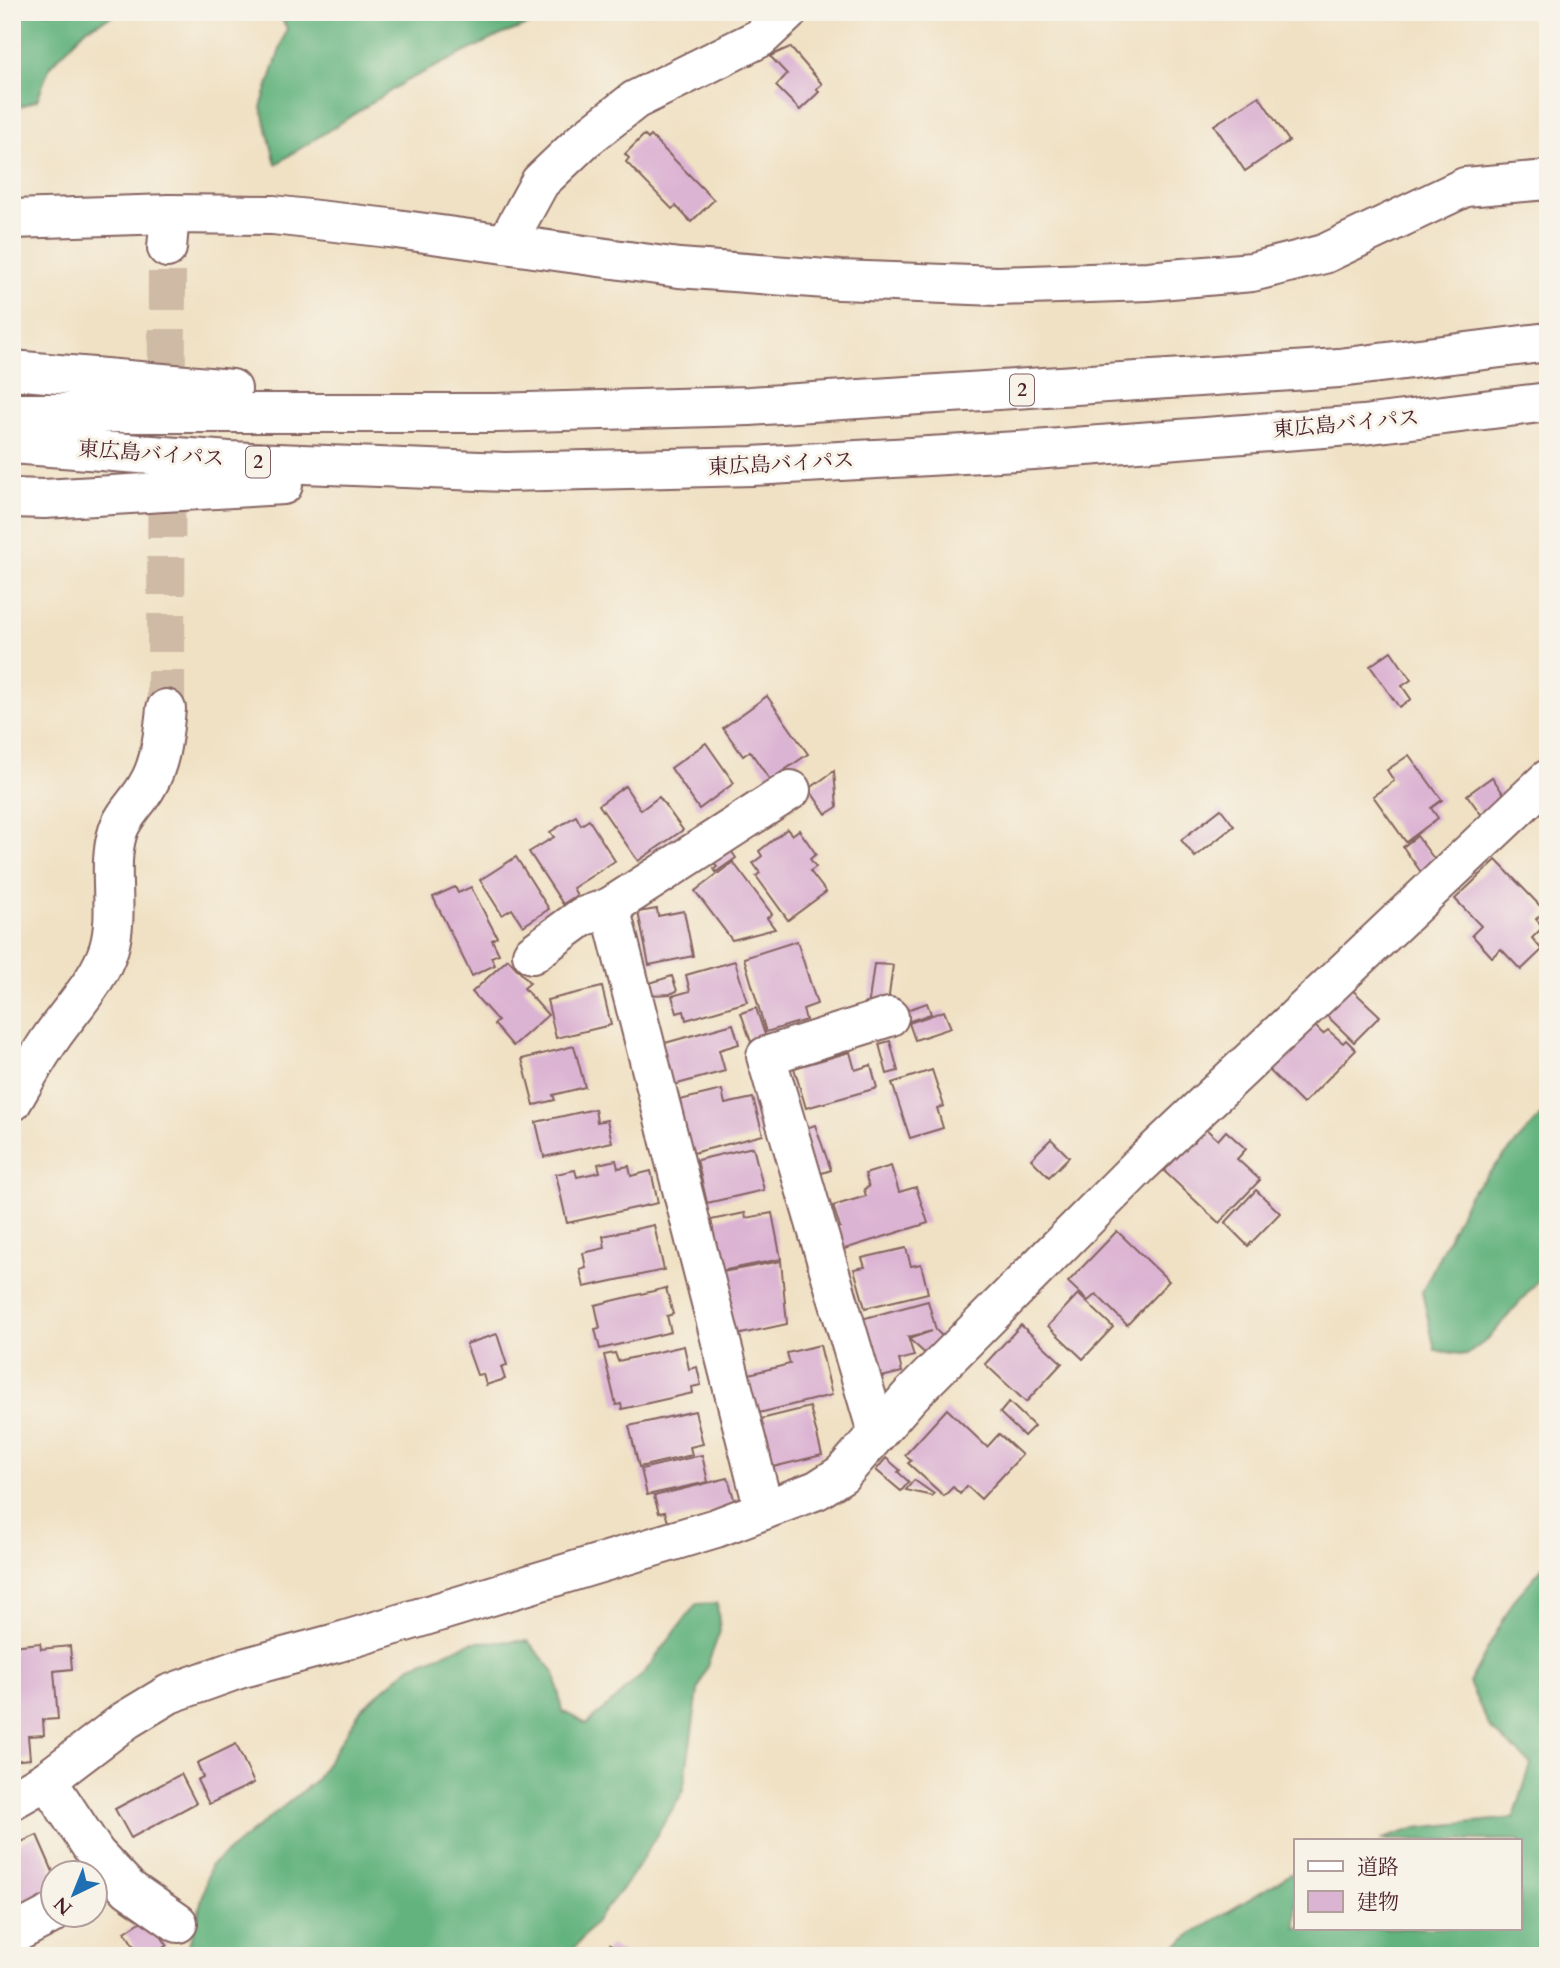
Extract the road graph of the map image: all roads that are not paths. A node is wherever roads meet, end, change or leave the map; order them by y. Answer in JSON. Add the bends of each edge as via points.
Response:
{"nodes":[{"id":1,"x":788,"y":12,"type":"edge"},
{"id":2,"x":1548,"y":180,"type":"edge"},
{"id":3,"x":12,"y":219,"type":"edge"},
{"id":4,"x":506,"y":244,"type":"junction"},
{"id":5,"x":1548,"y":342,"type":"edge"},
{"id":6,"x":12,"y":370,"type":"edge"},
{"id":7,"x":1548,"y":402,"type":"edge"},
{"id":8,"x":495,"y":412,"type":"junction"},
{"id":9,"x":12,"y":413,"type":"edge"},
{"id":10,"x":12,"y":443,"type":"edge"},
{"id":11,"x":505,"y":472,"type":"junction"},
{"id":12,"x":12,"y":498,"type":"edge"},
{"id":13,"x":166,"y":709,"type":"tunnel mouth"},
{"id":14,"x":1548,"y":779,"type":"edge"},
{"id":15,"x":791,"y":790,"type":"dead end"},
{"id":16,"x":610,"y":907,"type":"junction"},
{"id":17,"x":532,"y":954,"type":"dead end"},
{"id":18,"x":889,"y":1017,"type":"dead end"},
{"id":19,"x":12,"y":1102,"type":"edge"},
{"id":20,"x":877,"y":1432,"type":"junction"},
{"id":21,"x":764,"y":1510,"type":"junction"},
{"id":22,"x":47,"y":1780,"type":"junction"},
{"id":23,"x":12,"y":1800,"type":"edge"},
{"id":24,"x":98,"y":1860,"type":"edge"},
{"id":25,"x":108,"y":1887,"type":"edge"},
{"id":26,"x":38,"y":1922,"type":"edge"},
{"id":27,"x":178,"y":1923,"type":"dead end"},
{"id":28,"x":12,"y":1936,"type":"edge"}],
"edges":[{"from":1,"to":4,"type":"main road","via":[[760,38],[635,100],[584,140],[540,182]]},
{"from":2,"to":4,"type":"main road","via":[[1465,187],[1312,257],[1252,272],[1148,281],[998,286],[840,280],[679,268]]},
{"from":3,"to":4,"type":"main road","via":[[168,231],[273,215]]},
{"from":5,"to":8,"type":"main road","name":"東広島バイパス","number":"2","via":[[1339,368],[1051,388],[750,406]]},
{"from":6,"to":8,"type":"main road","number":"2"},
{"from":7,"to":11,"type":"main road","name":"東広島バイパス","number":"2","via":[[1363,425],[1034,450],[752,466]]},
{"from":8,"to":9,"type":"main road","name":"東広島バイパス","number":"2"},
{"from":10,"to":11,"type":"main road","name":"東広島バイパス","number":"2","via":[[229,461]]},
{"from":11,"to":12,"type":"main road","number":"2"},
{"from":13,"to":19,"type":"main road","via":[[162,747],[149,785],[118,830],[114,924],[108,950]]},
{"from":14,"to":20,"type":"main road","via":[[1139,1166]]},
{"from":15,"to":16,"type":"main road"},
{"from":16,"to":17,"type":"main road","via":[[582,918]]},
{"from":16,"to":21,"type":"main road"},
{"from":18,"to":20,"type":"main road","via":[[766,1056]]},
{"from":20,"to":21,"type":"main road","via":[[842,1474],[817,1490]]},
{"from":21,"to":22,"type":"main road","via":[[610,1562],[239,1669],[169,1694],[126,1720]]},
{"from":22,"to":23,"type":"main road"},
{"from":22,"to":24,"type":"main road"},
{"from":25,"to":27,"type":"main road","via":[[129,1889]]},
{"from":26,"to":28,"type":"main road"}]}
